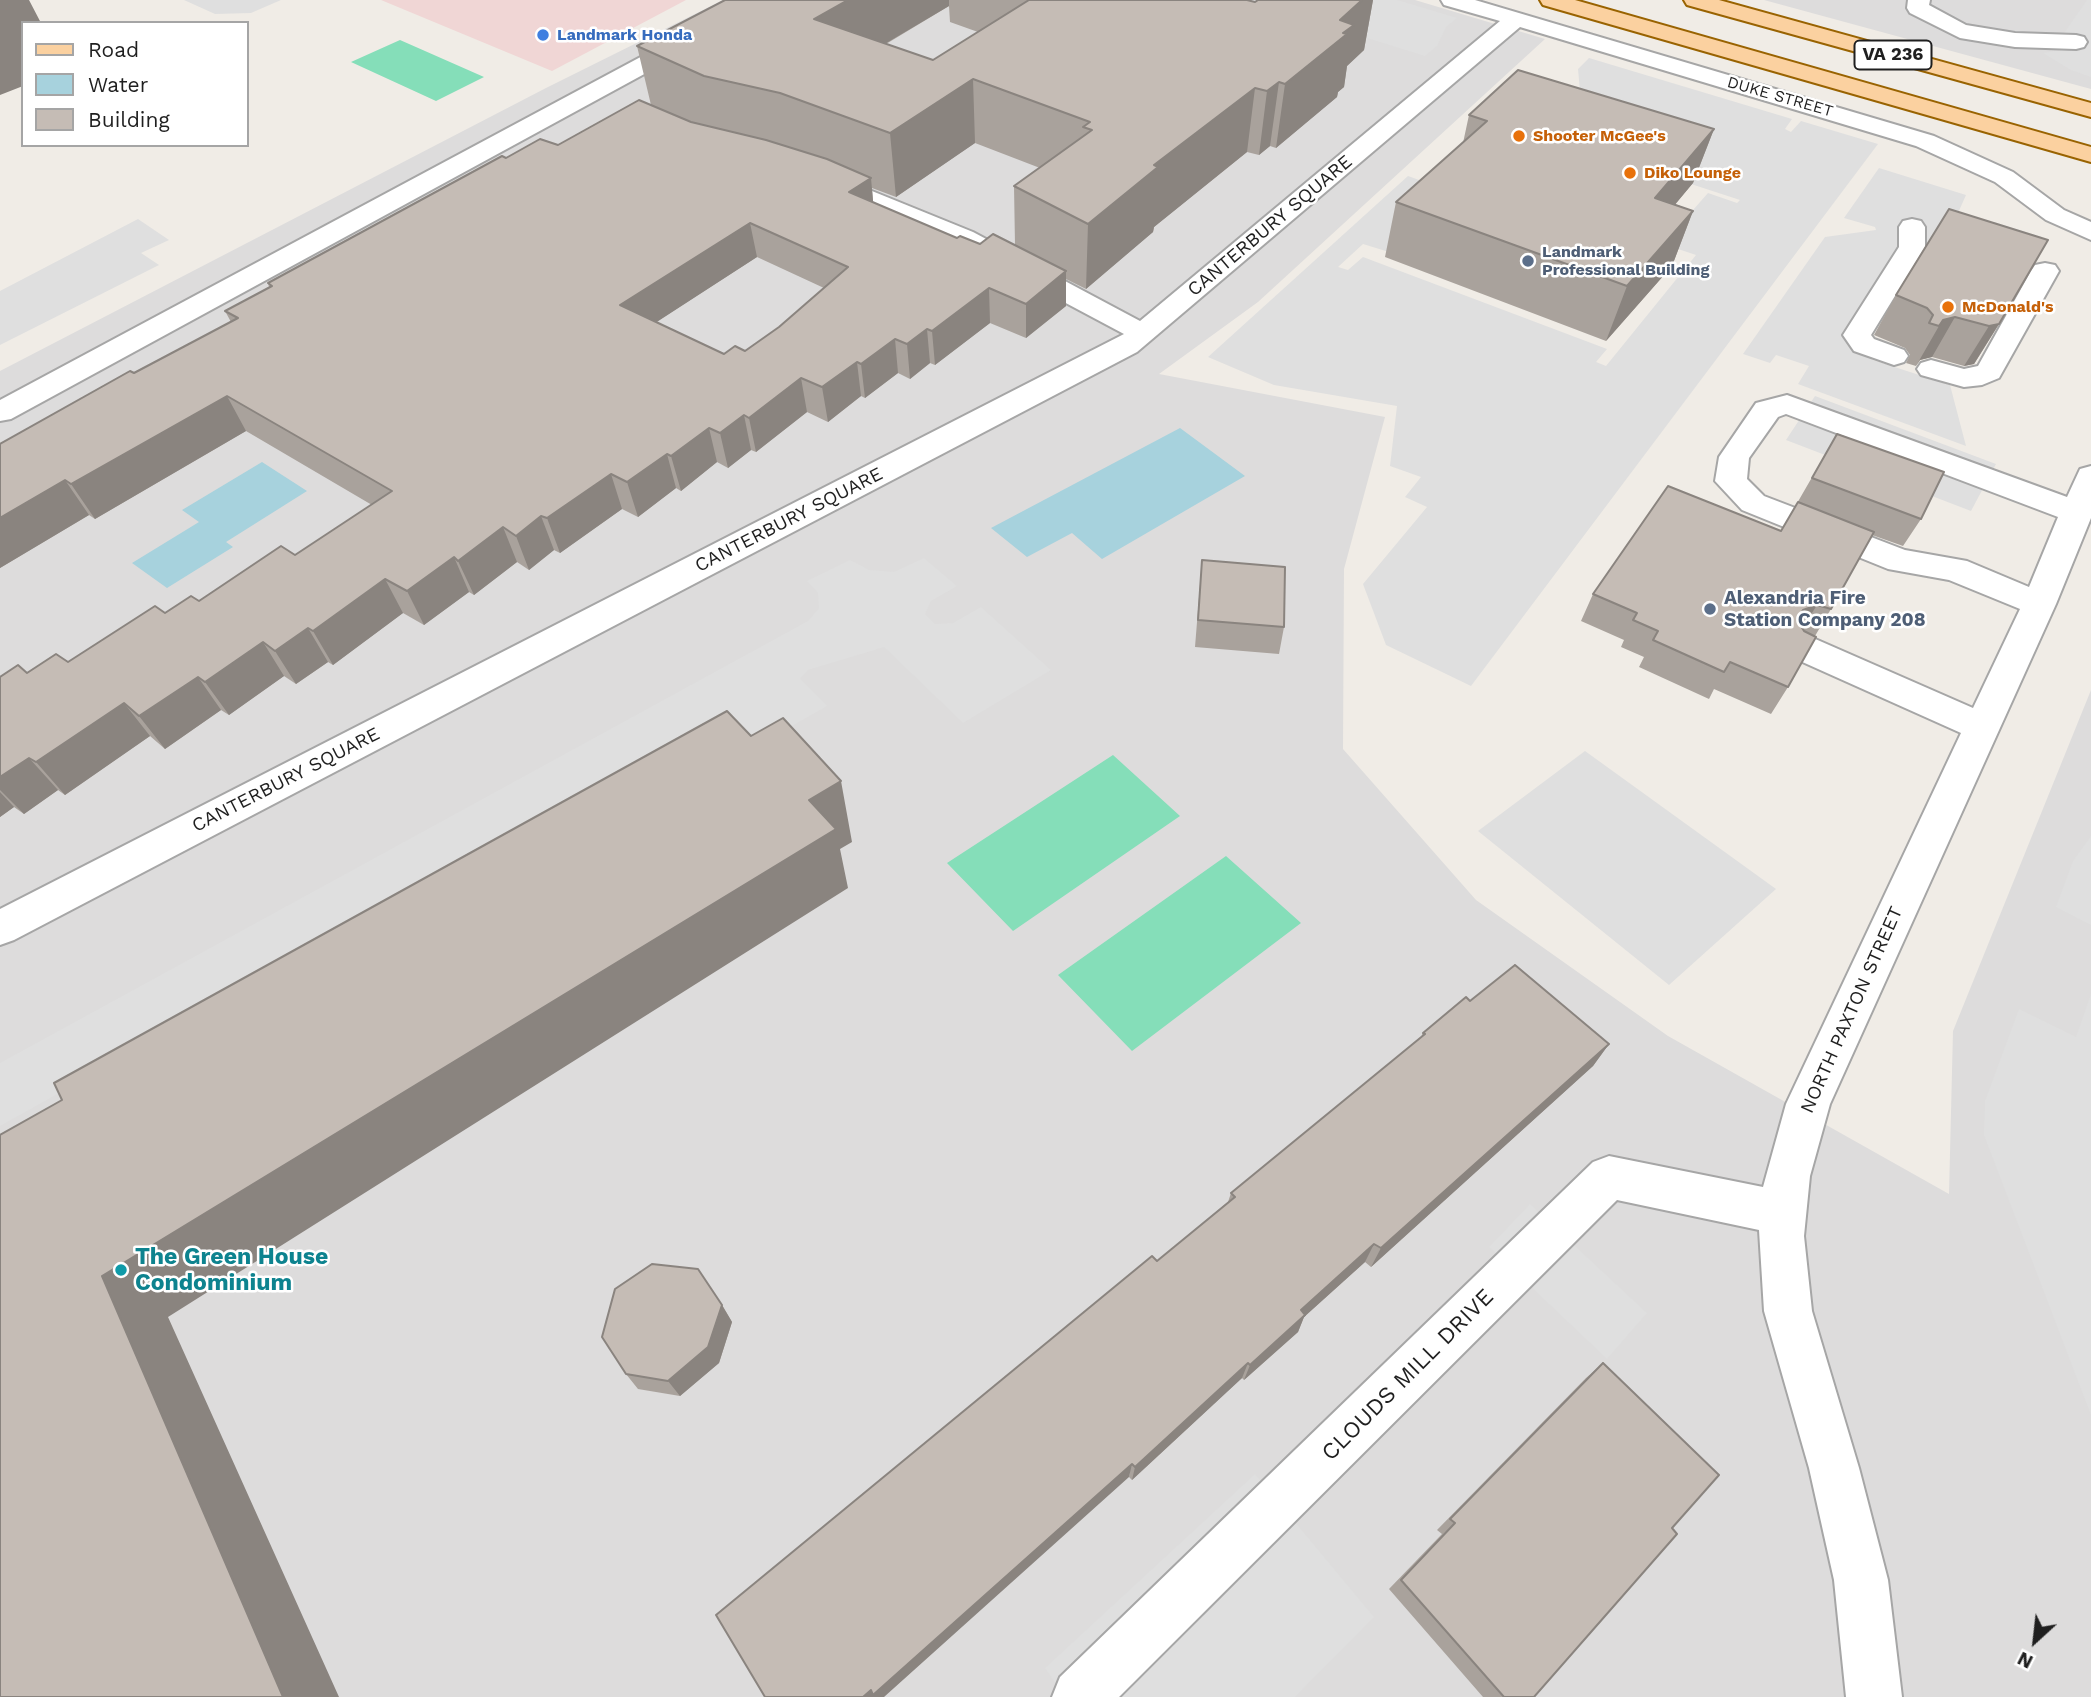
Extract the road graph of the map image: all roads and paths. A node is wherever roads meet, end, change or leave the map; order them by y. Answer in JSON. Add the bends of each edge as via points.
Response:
{"nodes":[{"id":1,"x":764,"y":0,"type":"edge"},
{"id":2,"x":1452,"y":0,"type":"edge"},
{"id":3,"x":1551,"y":0,"type":"edge"},
{"id":4,"x":1695,"y":0,"type":"edge"},
{"id":5,"x":1919,"y":0,"type":"edge"},
{"id":6,"x":1517,"y":19,"type":"junction"},
{"id":7,"x":2091,"y":23,"type":"edge"},
{"id":8,"x":2084,"y":48,"type":"edge"},
{"id":9,"x":585,"y":96,"type":"junction"},
{"id":10,"x":609,"y":106,"type":"dead end"},
{"id":11,"x":2091,"y":110,"type":"edge"},
{"id":12,"x":2091,"y":155,"type":"edge"},
{"id":13,"x":804,"y":173,"type":"edge"},
{"id":14,"x":1912,"y":227,"type":"dead end"},
{"id":15,"x":2091,"y":232,"type":"edge"},
{"id":16,"x":2045,"y":271,"type":"edge"},
{"id":17,"x":1142,"y":333,"type":"junction"},
{"id":18,"x":1894,"y":356,"type":"dead end"},
{"id":19,"x":1931,"y":369,"type":"dead end"},
{"id":20,"x":0,"y":412,"type":"edge"},
{"id":21,"x":1734,"y":457,"type":"junction"},
{"id":22,"x":2084,"y":494,"type":"edge"},
{"id":23,"x":1801,"y":498,"type":"dead end"},
{"id":24,"x":1906,"y":540,"type":"edge"},
{"id":25,"x":1955,"y":569,"type":"junction"},
{"id":26,"x":2039,"y":604,"type":"junction"},
{"id":27,"x":1801,"y":647,"type":"edge"},
{"id":28,"x":1982,"y":727,"type":"junction"},
{"id":29,"x":0,"y":928,"type":"edge"},
{"id":30,"x":1783,"y":1213,"type":"junction"},
{"id":31,"x":1080,"y":1697,"type":"edge"},
{"id":32,"x":1874,"y":1697,"type":"edge"}],
"edges":[{"from":1,"to":9,"type":"street"},
{"from":2,"to":6,"type":"street","name":"DUKE STREET"},
{"from":3,"to":12,"type":"main road","name":"DUKE STREET","number":"VA 236"},
{"from":4,"to":11,"type":"main road","number":"VA 236"},
{"from":5,"to":8,"type":"street","via":[[1918,8],[1960,31]]},
{"from":6,"to":15,"type":"street","name":"DUKE STREET","via":[[1925,141],[2004,177],[2055,215]]},
{"from":6,"to":17,"type":"street","name":"CANTERBURY SQUARE"},
{"from":7,"to":8,"type":"street"},
{"from":9,"to":10,"type":"street"},
{"from":9,"to":20,"type":"street"},
{"from":13,"to":17,"type":"street","via":[[964,238]]},
{"from":14,"to":18,"type":"street","via":[[1912,247],[1857,335],[1864,345]]},
{"from":16,"to":19,"type":"street","via":[[1989,372],[1964,378]]},
{"from":17,"to":29,"type":"street","name":"CANTERBURY SQUARE","via":[[1127,345]]},
{"from":21,"to":22,"type":"street","via":[[1767,410],[1787,404]]},
{"from":21,"to":23,"type":"street","via":[[1760,481]]},
{"from":21,"to":25,"type":"street","via":[[1731,481],[1753,503],[1900,561]]},
{"from":22,"to":26,"type":"street","name":"NORTH PAXTON STREET"},
{"from":24,"to":25,"type":"street"},
{"from":25,"to":26,"type":"street"},
{"from":26,"to":28,"type":"street","name":"NORTH PAXTON STREET"},
{"from":27,"to":28,"type":"street"},
{"from":28,"to":30,"type":"street","name":"NORTH PAXTON STREET","via":[[1808,1104],[1787,1176]]},
{"from":30,"to":31,"type":"street","name":"CLOUDS MILL DRIVE","via":[[1609,1177]]},
{"from":30,"to":32,"type":"street","name":"NORTH PAXTON STREET","via":[[1788,1311],[1861,1580]]}]}
